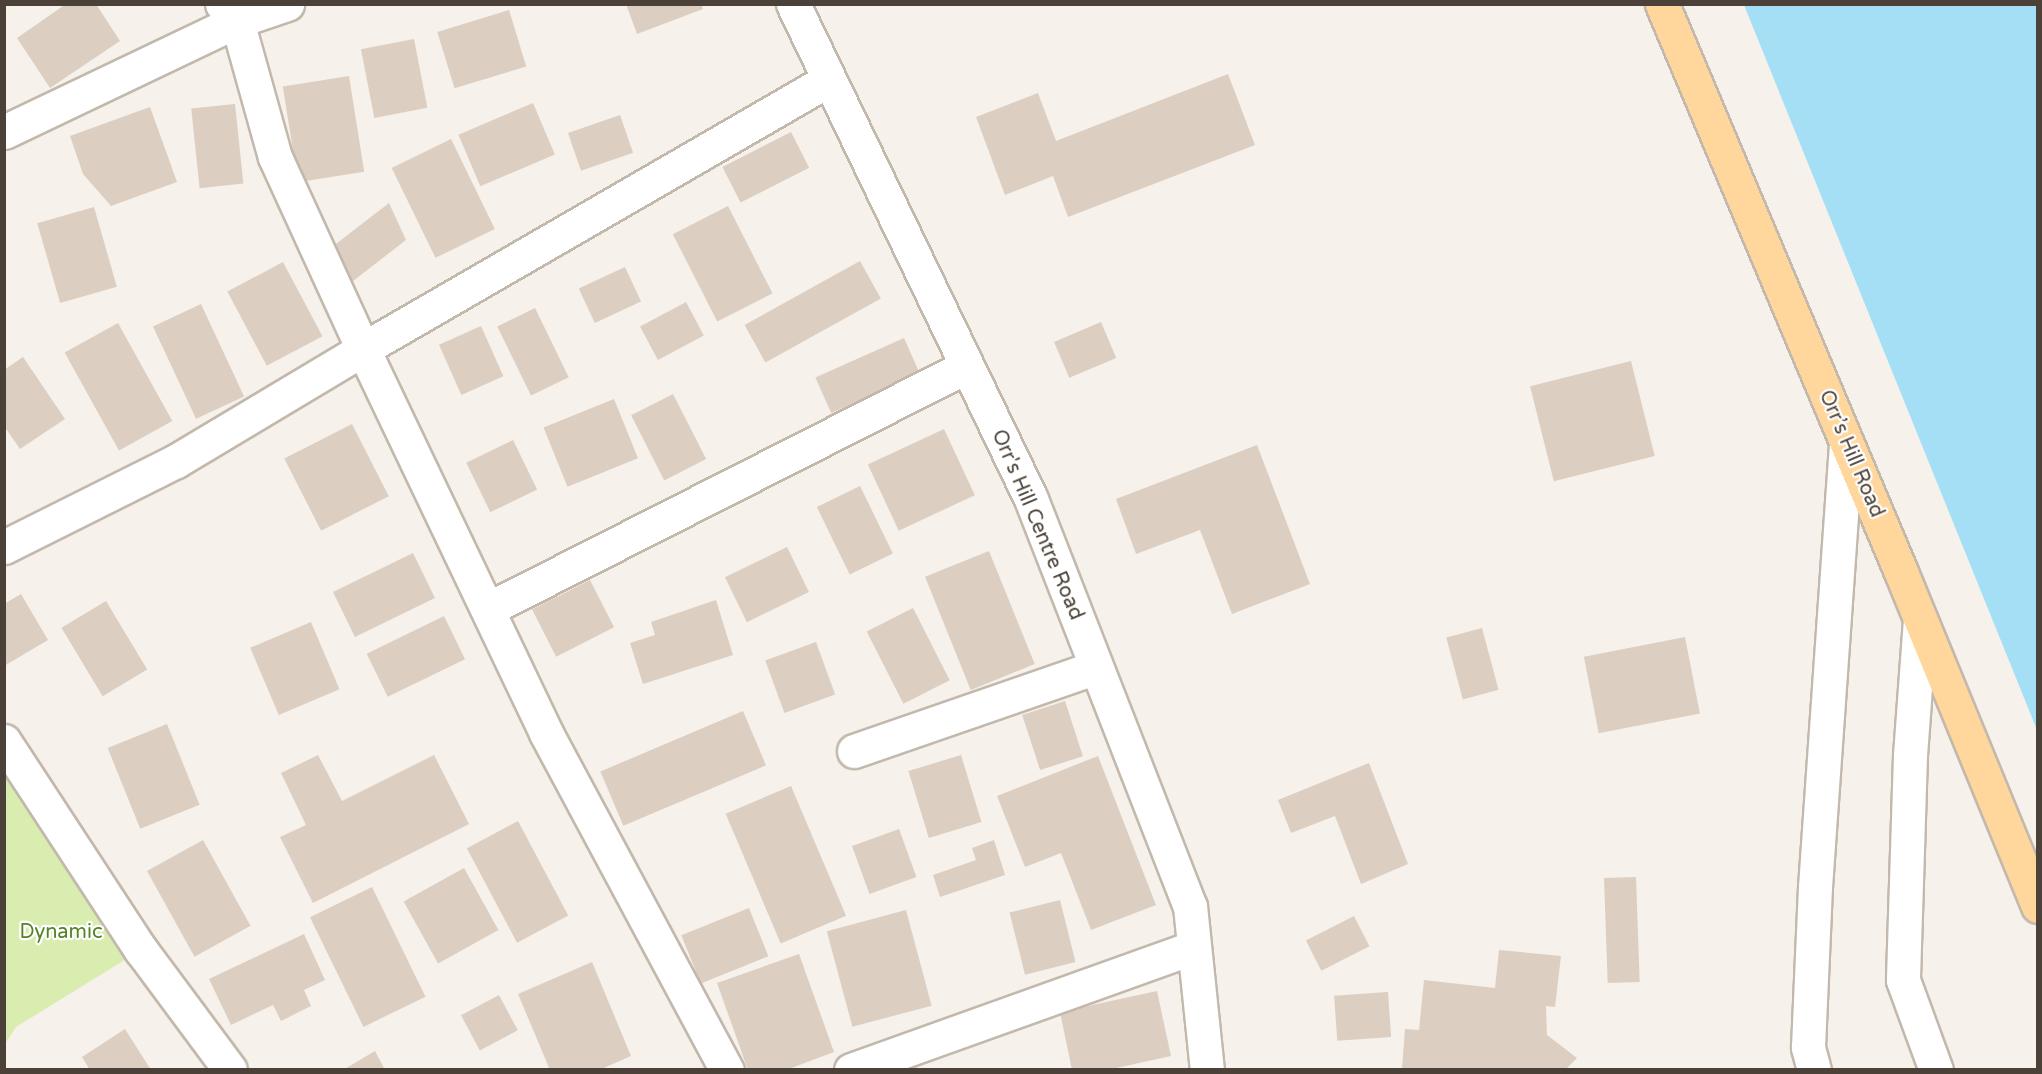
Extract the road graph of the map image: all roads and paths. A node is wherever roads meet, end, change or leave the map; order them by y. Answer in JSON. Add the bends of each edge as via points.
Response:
{"nodes":[{"id":1,"x":287,"y":4,"type":"edge"},
{"id":2,"x":793,"y":4,"type":"edge"},
{"id":3,"x":1662,"y":4,"type":"edge"},
{"id":4,"x":229,"y":13,"type":"edge"},
{"id":5,"x":828,"y":80,"type":"junction"},
{"id":6,"x":4,"y":132,"type":"edge"},
{"id":7,"x":363,"y":349,"type":"junction"},
{"id":8,"x":967,"y":366,"type":"junction"},
{"id":9,"x":1846,"y":442,"type":"junction"},
{"id":10,"x":4,"y":547,"type":"edge"},
{"id":11,"x":488,"y":609,"type":"junction"},
{"id":12,"x":1920,"y":619,"type":"junction"},
{"id":13,"x":1096,"y":667,"type":"junction"},
{"id":14,"x":4,"y":741,"type":"edge"},
{"id":15,"x":854,"y":751,"type":"dead end"},
{"id":16,"x":2037,"y":906,"type":"edge"},
{"id":17,"x":1194,"y":947,"type":"junction"},
{"id":18,"x":230,"y":1070,"type":"edge"},
{"id":19,"x":727,"y":1070,"type":"edge"},
{"id":20,"x":851,"y":1070,"type":"edge"},
{"id":21,"x":1206,"y":1070,"type":"edge"},
{"id":22,"x":1814,"y":1070,"type":"edge"},
{"id":23,"x":1936,"y":1070,"type":"edge"}],
"edges":[{"from":1,"to":4,"type":"street"},
{"from":2,"to":5,"type":"street","name":"Orr's Hill Centre Road"},
{"from":3,"to":9,"type":"main road","name":"Orr’s Hill Road"},
{"from":4,"to":6,"type":"street"},
{"from":4,"to":7,"type":"street","via":[[275,157]]},
{"from":5,"to":7,"type":"street"},
{"from":5,"to":8,"type":"street","name":"Orr's Hill Centre Road"},
{"from":7,"to":10,"type":"street","via":[[176,461]]},
{"from":7,"to":11,"type":"street"},
{"from":8,"to":11,"type":"street"},
{"from":8,"to":13,"type":"street","name":"Orr's Hill Centre Road","via":[[1031,499]]},
{"from":9,"to":12,"type":"main road","name":"Orr’s Hill Road"},
{"from":9,"to":22,"type":"street","via":[[1815,887],[1808,1047]]},
{"from":11,"to":19,"type":"street","via":[[546,733]]},
{"from":12,"to":16,"type":"main road","name":"Orr’s Hill Road"},
{"from":12,"to":23,"type":"street","via":[[1910,755],[1903,980]]},
{"from":13,"to":15,"type":"street"},
{"from":13,"to":17,"type":"street","name":"Orr's Hill Centre Road","via":[[1190,906]]},
{"from":14,"to":18,"type":"street","via":[[141,950]]},
{"from":17,"to":20,"type":"street"},
{"from":17,"to":21,"type":"street","name":"Orr's Hill Centre Road"}]}
